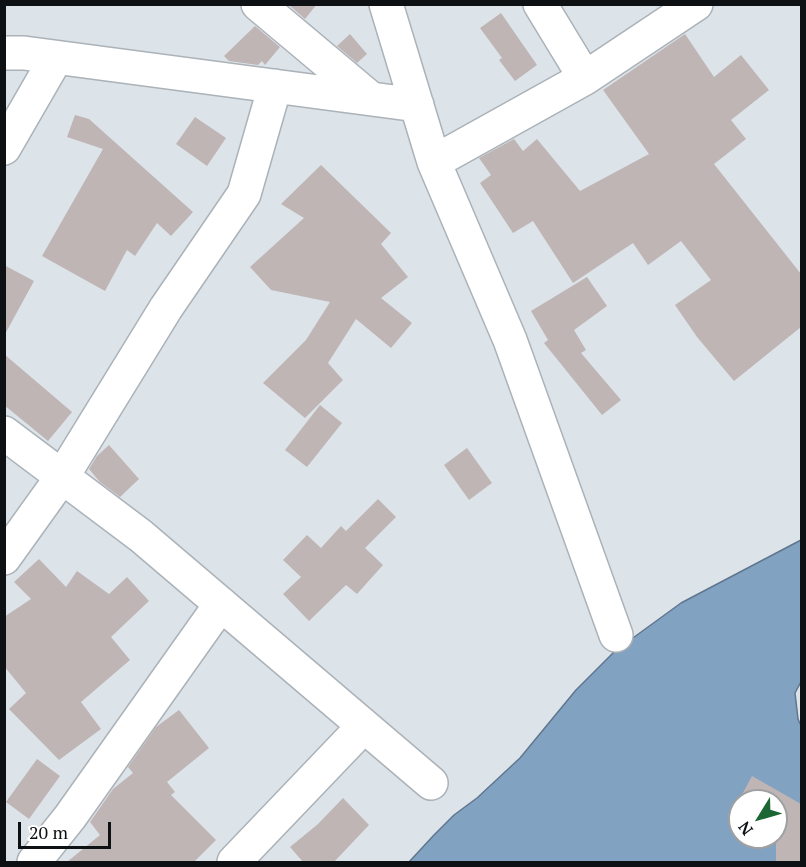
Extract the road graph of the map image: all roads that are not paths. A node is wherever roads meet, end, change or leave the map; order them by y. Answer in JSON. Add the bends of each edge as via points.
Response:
{"nodes":[{"id":1,"x":258,"y":4,"type":"edge"},
{"id":2,"x":386,"y":4,"type":"edge"},
{"id":3,"x":540,"y":4,"type":"edge"},
{"id":4,"x":696,"y":4,"type":"edge"},
{"id":5,"x":4,"y":53,"type":"edge"},
{"id":6,"x":56,"y":58,"type":"junction"},
{"id":7,"x":585,"y":78,"type":"junction"},
{"id":8,"x":275,"y":86,"type":"junction"},
{"id":9,"x":370,"y":99,"type":"junction"},
{"id":10,"x":417,"y":105,"type":"junction"},
{"id":11,"x":4,"y":148,"type":"edge"},
{"id":12,"x":434,"y":162,"type":"junction"},
{"id":13,"x":4,"y":433,"type":"edge"},
{"id":14,"x":63,"y":477,"type":"junction"},
{"id":15,"x":4,"y":558,"type":"edge"},
{"id":16,"x":221,"y":604,"type":"junction"},
{"id":17,"x":616,"y":635,"type":"dead end"},
{"id":18,"x":364,"y":726,"type":"junction"},
{"id":19,"x":431,"y":783,"type":"dead end"},
{"id":20,"x":34,"y":862,"type":"edge"},
{"id":21,"x":234,"y":862,"type":"edge"}],
"edges":[{"from":1,"to":9,"type":"street"},
{"from":2,"to":10,"type":"street"},
{"from":3,"to":7,"type":"street"},
{"from":4,"to":7,"type":"street"},
{"from":5,"to":6,"type":"street"},
{"from":6,"to":8,"type":"street"},
{"from":6,"to":11,"type":"street"},
{"from":7,"to":12,"type":"street"},
{"from":8,"to":9,"type":"street"},
{"from":8,"to":14,"type":"street","via":[[244,194],[166,308]]},
{"from":9,"to":10,"type":"street"},
{"from":10,"to":12,"type":"street"},
{"from":12,"to":17,"type":"street","via":[[510,340]]},
{"from":13,"to":14,"type":"street"},
{"from":14,"to":15,"type":"street"},
{"from":14,"to":16,"type":"street"},
{"from":16,"to":18,"type":"street"},
{"from":16,"to":20,"type":"street"},
{"from":18,"to":19,"type":"street"},
{"from":18,"to":21,"type":"street"}]}
